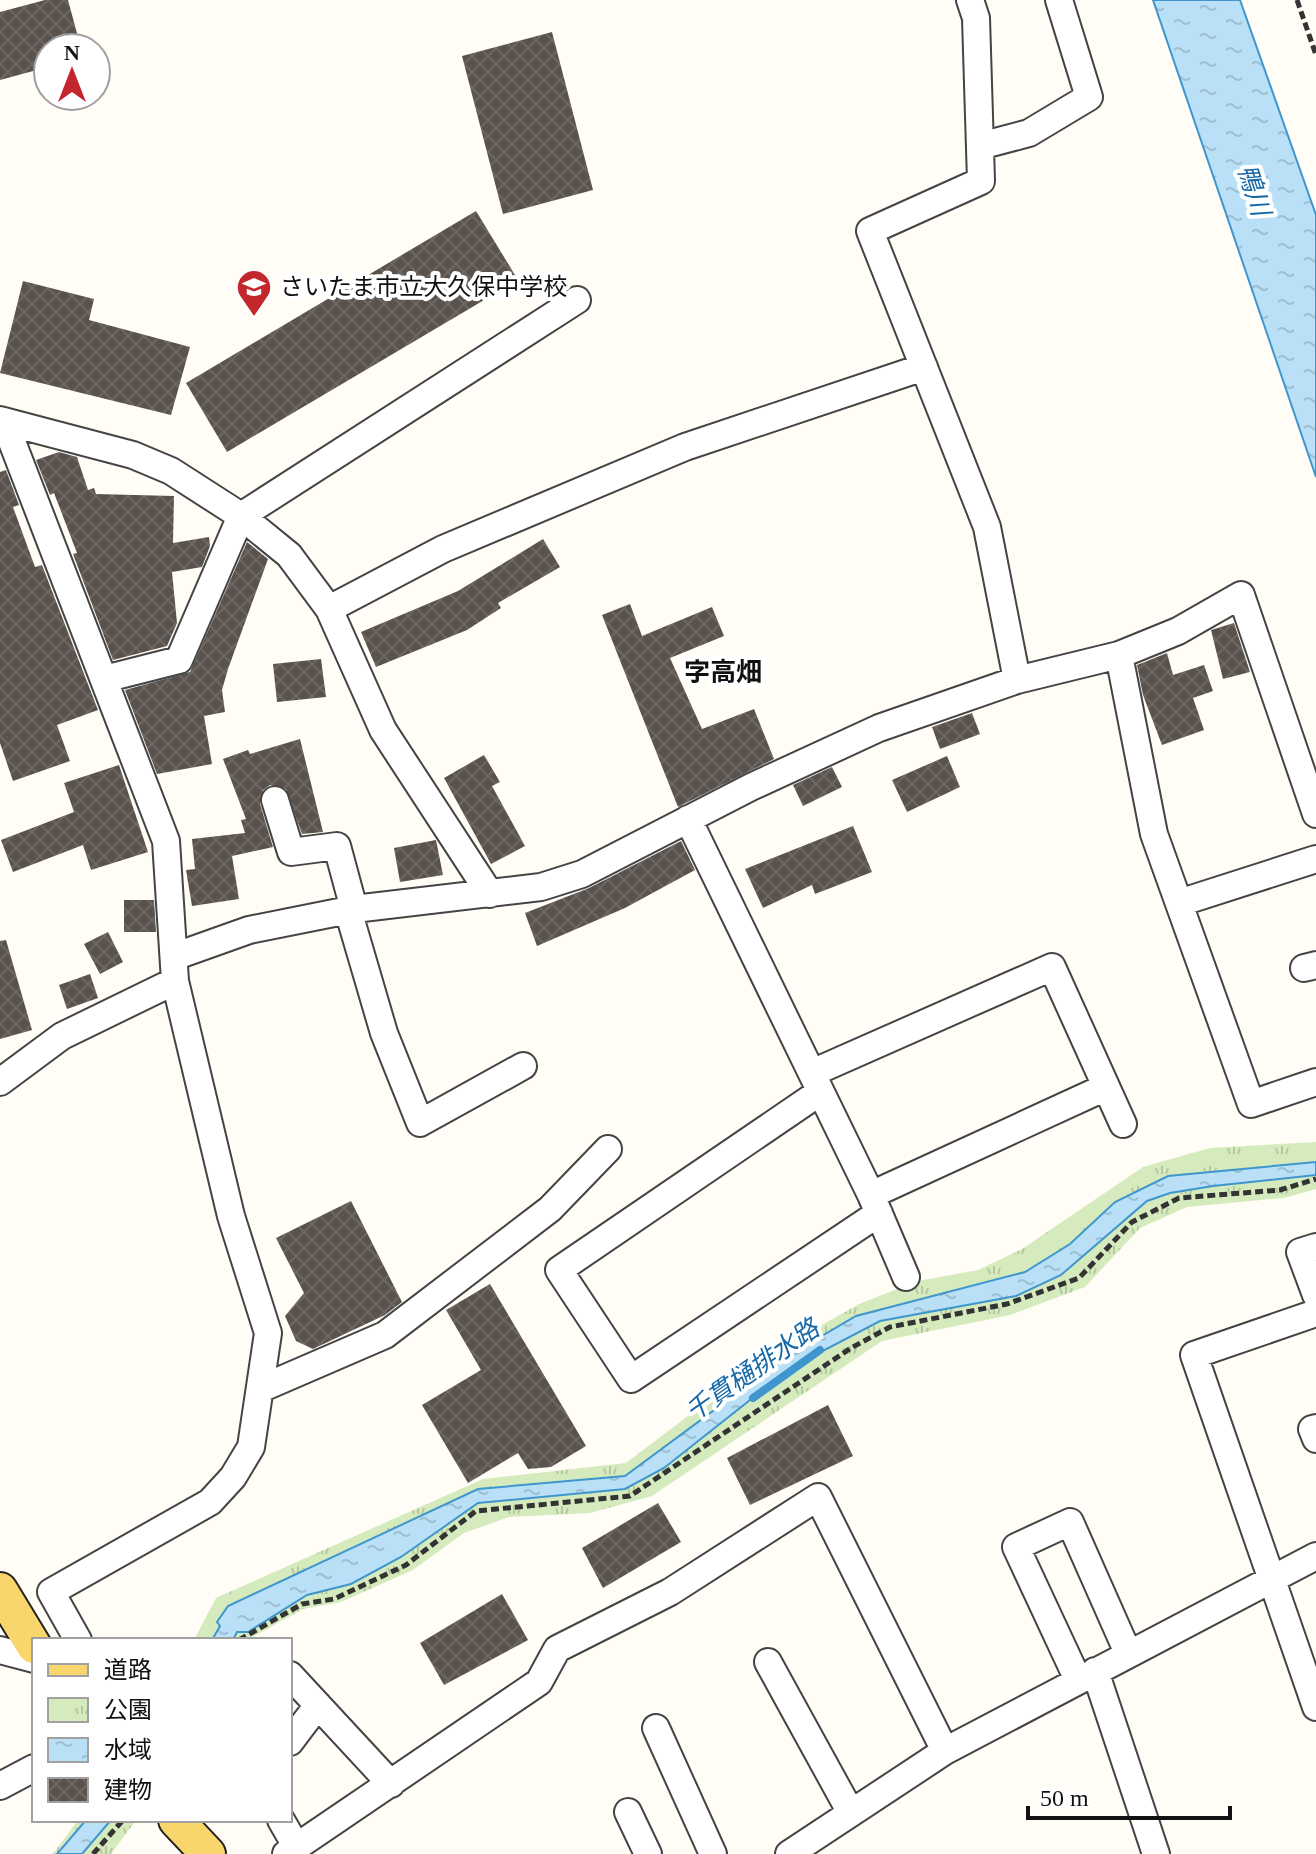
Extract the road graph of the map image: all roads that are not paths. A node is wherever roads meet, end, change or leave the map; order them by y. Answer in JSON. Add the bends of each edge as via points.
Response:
{"nodes":[{"id":1,"x":970,"y":0,"type":"edge"},
{"id":2,"x":1059,"y":0,"type":"edge"},
{"id":3,"x":980,"y":146,"type":"junction"},
{"id":4,"x":577,"y":300,"type":"dead end"},
{"id":5,"x":924,"y":367,"type":"junction"},
{"id":6,"x":2,"y":420,"type":"edge"},
{"id":7,"x":241,"y":516,"type":"junction"},
{"id":8,"x":329,"y":609,"type":"junction"},
{"id":9,"x":1119,"y":655,"type":"junction"},
{"id":10,"x":104,"y":679,"type":"junction"},
{"id":11,"x":1017,"y":680,"type":"junction"},
{"id":12,"x":275,"y":800,"type":"dead end"},
{"id":13,"x":1316,"y":814,"type":"edge"},
{"id":14,"x":688,"y":819,"type":"junction"},
{"id":15,"x":1316,"y":859,"type":"edge"},
{"id":16,"x":490,"y":894,"type":"junction"},
{"id":17,"x":1179,"y":903,"type":"junction"},
{"id":18,"x":351,"y":910,"type":"junction"},
{"id":19,"x":176,"y":968,"type":"junction"},
{"id":20,"x":523,"y":1066,"type":"dead end"},
{"id":21,"x":0,"y":1082,"type":"edge"},
{"id":22,"x":1316,"y":1082,"type":"edge"},
{"id":23,"x":816,"y":1083,"type":"junction"},
{"id":24,"x":1106,"y":1087,"type":"junction"},
{"id":25,"x":1123,"y":1124,"type":"dead end"},
{"id":26,"x":608,"y":1149,"type":"dead end"},
{"id":27,"x":875,"y":1204,"type":"junction"},
{"id":28,"x":1316,"y":1247,"type":"edge"},
{"id":29,"x":906,"y":1277,"type":"dead end"},
{"id":30,"x":1316,"y":1295,"type":"edge"},
{"id":31,"x":1316,"y":1313,"type":"edge"},
{"id":32,"x":260,"y":1389,"type":"junction"},
{"id":33,"x":1316,"y":1428,"type":"edge"},
{"id":34,"x":1316,"y":1439,"type":"edge"},
{"id":35,"x":1316,"y":1556,"type":"edge"},
{"id":36,"x":1273,"y":1577,"type":"junction"},
{"id":37,"x":0,"y":1590,"type":"edge"},
{"id":38,"x":77,"y":1638,"type":"edge"},
{"id":39,"x":32,"y":1643,"type":"edge"},
{"id":40,"x":0,"y":1650,"type":"edge"},
{"id":41,"x":1128,"y":1653,"type":"junction"},
{"id":42,"x":32,"y":1658,"type":"edge"},
{"id":43,"x":768,"y":1662,"type":"dead end"},
{"id":44,"x":1087,"y":1676,"type":"junction"},
{"id":45,"x":292,"y":1677,"type":"edge"},
{"id":46,"x":318,"y":1705,"type":"junction"},
{"id":47,"x":1316,"y":1707,"type":"edge"},
{"id":48,"x":656,"y":1728,"type":"dead end"},
{"id":49,"x":292,"y":1739,"type":"edge"},
{"id":50,"x":945,"y":1751,"type":"junction"},
{"id":51,"x":32,"y":1769,"type":"edge"},
{"id":52,"x":391,"y":1784,"type":"junction"},
{"id":53,"x":0,"y":1786,"type":"edge"},
{"id":54,"x":628,"y":1812,"type":"dead end"},
{"id":55,"x":851,"y":1813,"type":"junction"},
{"id":56,"x":178,"y":1822,"type":"edge"},
{"id":57,"x":282,"y":1822,"type":"edge"},
{"id":58,"x":291,"y":1850,"type":"edge"},
{"id":59,"x":804,"y":1850,"type":"edge"},
{"id":60,"x":208,"y":1854,"type":"edge"},
{"id":61,"x":648,"y":1854,"type":"edge"},
{"id":62,"x":713,"y":1854,"type":"edge"},
{"id":63,"x":1156,"y":1854,"type":"edge"}],
"edges":[{"from":1,"to":3,"type":"street","via":[[976,18]]},
{"from":2,"to":3,"type":"street","via":[[1089,97],[1029,133]]},
{"from":3,"to":5,"type":"street","via":[[981,181],[870,231]]},
{"from":4,"to":7,"type":"street"},
{"from":5,"to":8,"type":"street","via":[[685,447],[443,549]]},
{"from":5,"to":11,"type":"street","via":[[987,527]]},
{"from":6,"to":7,"type":"street","via":[[146,460]]},
{"from":6,"to":10,"type":"street"},
{"from":7,"to":8,"type":"street","via":[[289,555]]},
{"from":7,"to":10,"type":"street","via":[[179,660]]},
{"from":8,"to":16,"type":"street","via":[[383,730]]},
{"from":9,"to":11,"type":"street"},
{"from":9,"to":13,"type":"street","via":[[1178,631],[1241,595]]},
{"from":9,"to":17,"type":"street","via":[[1154,834]]},
{"from":10,"to":19,"type":"street","via":[[166,841]]},
{"from":11,"to":14,"type":"street","via":[[879,728]]},
{"from":12,"to":18,"type":"street","via":[[291,852],[337,846]]},
{"from":14,"to":16,"type":"street","via":[[582,874]]},
{"from":14,"to":23,"type":"street"},
{"from":15,"to":17,"type":"street"},
{"from":16,"to":18,"type":"street"},
{"from":17,"to":22,"type":"street","via":[[1251,1104]]},
{"from":18,"to":19,"type":"street","via":[[249,930]]},
{"from":18,"to":20,"type":"street","via":[[384,1033],[420,1123]]},
{"from":19,"to":21,"type":"street","via":[[62,1036]]},
{"from":19,"to":32,"type":"street","via":[[231,1216],[268,1333]]},
{"from":23,"to":24,"type":"street","via":[[1052,967]]},
{"from":23,"to":27,"type":"street"},
{"from":23,"to":27,"type":"street","via":[[559,1270],[631,1379]]},
{"from":24,"to":25,"type":"street"},
{"from":24,"to":27,"type":"street"},
{"from":26,"to":32,"type":"street","via":[[550,1209],[385,1335]]},
{"from":27,"to":29,"type":"street"},
{"from":28,"to":30,"type":"street","via":[[1300,1252]]},
{"from":31,"to":36,"type":"street","via":[[1194,1355]]},
{"from":32,"to":38,"type":"street","via":[[251,1447],[210,1502],[51,1592]]},
{"from":33,"to":34,"type":"street"},
{"from":35,"to":36,"type":"street"},
{"from":36,"to":41,"type":"street"},
{"from":36,"to":47,"type":"street"},
{"from":37,"to":39,"type":"main road"},
{"from":40,"to":42,"type":"street"},
{"from":41,"to":44,"type":"street"},
{"from":41,"to":44,"type":"street","via":[[1070,1522],[1016,1547]]},
{"from":43,"to":55,"type":"street"},
{"from":44,"to":50,"type":"street"},
{"from":44,"to":63,"type":"street"},
{"from":45,"to":46,"type":"street"},
{"from":46,"to":49,"type":"street"},
{"from":46,"to":52,"type":"street"},
{"from":48,"to":62,"type":"street"},
{"from":50,"to":52,"type":"street","via":[[818,1497],[670,1592],[557,1649],[539,1682]]},
{"from":50,"to":55,"type":"street"},
{"from":51,"to":53,"type":"street"},
{"from":52,"to":58,"type":"street"},
{"from":54,"to":61,"type":"street"},
{"from":55,"to":59,"type":"street"},
{"from":56,"to":60,"type":"main road"},
{"from":57,"to":58,"type":"street"}]}
